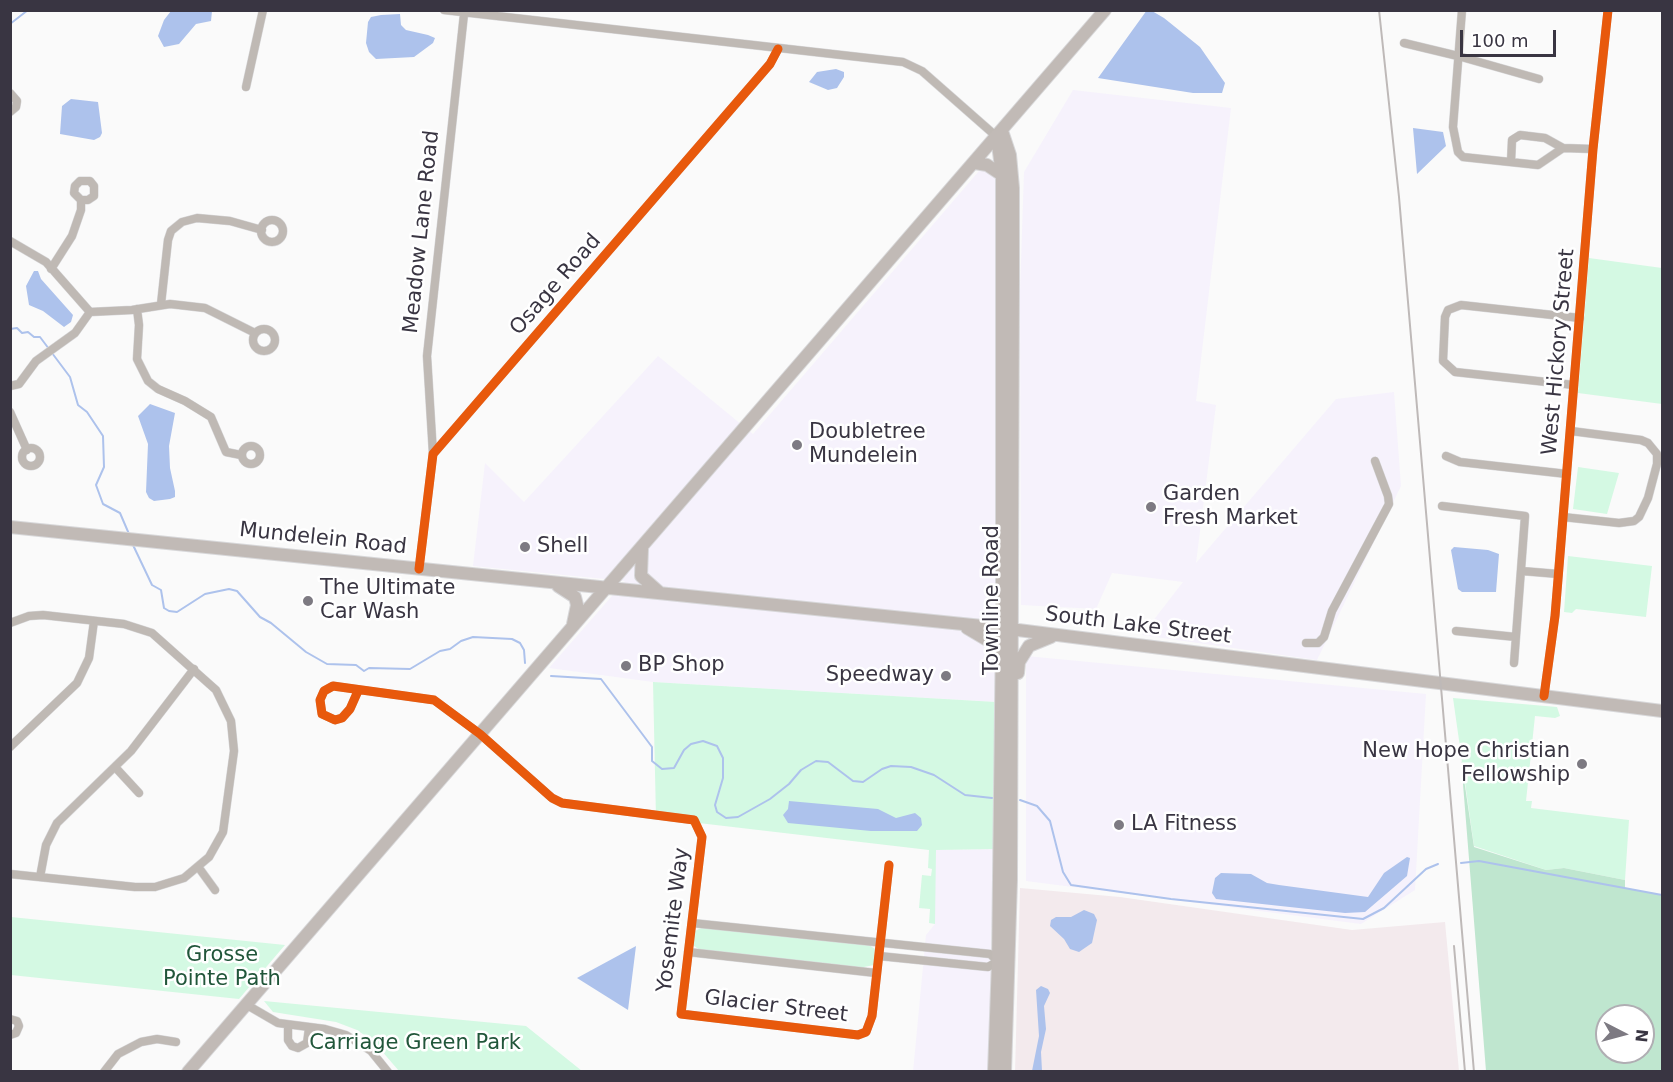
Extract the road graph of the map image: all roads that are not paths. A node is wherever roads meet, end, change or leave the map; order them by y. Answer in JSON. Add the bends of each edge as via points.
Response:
{"nodes":[{"id":1,"x":263,"y":10,"type":"edge"},
{"id":2,"x":444,"y":10,"type":"edge"},
{"id":3,"x":1105,"y":10,"type":"edge"},
{"id":4,"x":1462,"y":10,"type":"edge"},
{"id":5,"x":1608,"y":10,"type":"edge"},
{"id":6,"x":464,"y":14,"type":"junction"},
{"id":7,"x":1404,"y":43,"type":"dead end"},
{"id":8,"x":778,"y":49,"type":"junction"},
{"id":9,"x":1458,"y":56,"type":"junction"},
{"id":10,"x":1539,"y":79,"type":"dead end"},
{"id":11,"x":246,"y":87,"type":"dead end"},
{"id":12,"x":10,"y":93,"type":"edge"},
{"id":13,"x":10,"y":112,"type":"edge"},
{"id":14,"x":1000,"y":134,"type":"junction"},
{"id":15,"x":1563,"y":147,"type":"junction"},
{"id":16,"x":1593,"y":149,"type":"junction"},
{"id":17,"x":1511,"y":162,"type":"junction"},
{"id":18,"x":975,"y":163,"type":"junction"},
{"id":19,"x":1002,"y":175,"type":"junction"},
{"id":20,"x":81,"y":200,"type":"dead end"},
{"id":21,"x":262,"y":230,"type":"dead end"},
{"id":22,"x":10,"y":242,"type":"edge"},
{"id":23,"x":51,"y":269,"type":"junction"},
{"id":24,"x":161,"y":304,"type":"junction"},
{"id":25,"x":137,"y":309,"type":"junction"},
{"id":26,"x":90,"y":312,"type":"junction"},
{"id":27,"x":1580,"y":318,"type":"junction"},
{"id":28,"x":255,"y":333,"type":"dead end"},
{"id":29,"x":1574,"y":385,"type":"junction"},
{"id":30,"x":10,"y":386,"type":"edge"},
{"id":31,"x":10,"y":412,"type":"edge"},
{"id":32,"x":1571,"y":431,"type":"junction"},
{"id":33,"x":27,"y":450,"type":"dead end"},
{"id":34,"x":433,"y":454,"type":"junction"},
{"id":35,"x":242,"y":455,"type":"dead end"},
{"id":36,"x":1446,"y":456,"type":"dead end"},
{"id":37,"x":1375,"y":461,"type":"dead end"},
{"id":38,"x":1567,"y":474,"type":"junction"},
{"id":39,"x":1442,"y":506,"type":"dead end"},
{"id":40,"x":1563,"y":517,"type":"junction"},
{"id":41,"x":10,"y":527,"type":"edge"},
{"id":42,"x":642,"y":548,"type":"junction"},
{"id":43,"x":419,"y":569,"type":"junction"},
{"id":44,"x":1522,"y":571,"type":"junction"},
{"id":45,"x":1558,"y":574,"type":"junction"},
{"id":46,"x":552,"y":583,"type":"junction"},
{"id":47,"x":608,"y":588,"type":"junction"},
{"id":48,"x":661,"y":593,"type":"junction"},
{"id":49,"x":94,"y":621,"type":"junction"},
{"id":50,"x":10,"y":623,"type":"edge"},
{"id":51,"x":952,"y":623,"type":"junction"},
{"id":52,"x":572,"y":628,"type":"junction"},
{"id":53,"x":1007,"y":628,"type":"junction"},
{"id":54,"x":1456,"y":631,"type":"dead end"},
{"id":55,"x":1055,"y":635,"type":"junction"},
{"id":56,"x":1516,"y":637,"type":"junction"},
{"id":57,"x":1306,"y":643,"type":"dead end"},
{"id":58,"x":1002,"y":663,"type":"junction"},
{"id":59,"x":1514,"y":663,"type":"dead end"},
{"id":60,"x":194,"y":669,"type":"junction"},
{"id":61,"x":358,"y":691,"type":"junction"},
{"id":62,"x":1544,"y":696,"type":"junction"},
{"id":63,"x":1012,"y":709,"type":"junction"},
{"id":64,"x":1662,"y":711,"type":"edge"},
{"id":65,"x":480,"y":734,"type":"junction"},
{"id":66,"x":10,"y":747,"type":"edge"},
{"id":67,"x":115,"y":767,"type":"junction"},
{"id":68,"x":139,"y":793,"type":"dead end"},
{"id":69,"x":889,"y":865,"type":"dead end"},
{"id":70,"x":199,"y":868,"type":"junction"},
{"id":71,"x":10,"y":873,"type":"edge"},
{"id":72,"x":40,"y":877,"type":"junction"},
{"id":73,"x":215,"y":890,"type":"dead end"},
{"id":74,"x":692,"y":923,"type":"junction"},
{"id":75,"x":880,"y":942,"type":"junction"},
{"id":76,"x":688,"y":952,"type":"junction"},
{"id":77,"x":879,"y":956,"type":"junction"},
{"id":78,"x":998,"y":961,"type":"junction"},
{"id":79,"x":876,"y":973,"type":"junction"},
{"id":80,"x":247,"y":1005,"type":"junction"},
{"id":81,"x":681,"y":1014,"type":"joint"},
{"id":82,"x":10,"y":1019,"type":"edge"},
{"id":83,"x":288,"y":1025,"type":"junction"},
{"id":84,"x":309,"y":1028,"type":"junction"},
{"id":85,"x":10,"y":1035,"type":"edge"},
{"id":86,"x":176,"y":1042,"type":"dead end"},
{"id":87,"x":105,"y":1071,"type":"edge"},
{"id":88,"x":188,"y":1071,"type":"edge"},
{"id":89,"x":387,"y":1071,"type":"edge"},
{"id":90,"x":994,"y":1071,"type":"edge"},
{"id":91,"x":1005,"y":1071,"type":"edge"}],
"edges":[{"from":1,"to":11,"type":"street"},
{"from":2,"to":6,"type":"street"},
{"from":3,"to":14,"type":"main road"},
{"from":4,"to":9,"type":"street"},
{"from":5,"to":16,"type":"street","name":"West Hickory Street"},
{"from":6,"to":8,"type":"street"},
{"from":6,"to":34,"type":"street","name":"Meadow Lane Road","via":[[426,356]]},
{"from":7,"to":9,"type":"street"},
{"from":8,"to":14,"type":"street","via":[[910,64]]},
{"from":8,"to":34,"type":"street","name":"Osage Road","via":[[770,64]]},
{"from":9,"to":10,"type":"street"},
{"from":9,"to":17,"type":"street","via":[[1453,127],[1458,152],[1463,157]]},
{"from":12,"to":13,"type":"street","via":[[17,104]]},
{"from":14,"to":18,"type":"main road"},
{"from":14,"to":19,"type":"main road","name":"Townline Road"},
{"from":14,"to":53,"type":"main road","name":"Townline Road","via":[[1010,155],[1013,195]]},
{"from":15,"to":16,"type":"street"},
{"from":15,"to":17,"type":"street","via":[[1541,165]]},
{"from":15,"to":17,"type":"street","via":[[1545,138],[1520,135],[1512,140]]},
{"from":16,"to":27,"type":"street","name":"West Hickory Street"},
{"from":18,"to":19,"type":"main road","via":[[987,165]]},
{"from":18,"to":42,"type":"main road"},
{"from":19,"to":53,"type":"main road","name":"Townline Road"},
{"from":20,"to":23,"type":"street","via":[[72,236]]},
{"from":21,"to":24,"type":"street","via":[[230,221],[197,218],[182,222],[171,231],[168,240]]},
{"from":22,"to":23,"type":"street","via":[[46,262]]},
{"from":23,"to":26,"type":"street"},
{"from":24,"to":25,"type":"street"},
{"from":24,"to":28,"type":"street","via":[[205,308]]},
{"from":25,"to":26,"type":"street"},
{"from":25,"to":35,"type":"street","via":[[137,359],[148,381],[211,417],[226,452]]},
{"from":26,"to":30,"type":"street","via":[[61,344],[36,361],[25,379]]},
{"from":27,"to":29,"type":"street","name":"West Hickory Street"},
{"from":27,"to":29,"type":"street","via":[[1461,305],[1448,310],[1444,317],[1443,361],[1449,369]]},
{"from":29,"to":32,"type":"street","name":"West Hickory Street"},
{"from":31,"to":33,"type":"street"},
{"from":32,"to":38,"type":"street","name":"West Hickory Street"},
{"from":32,"to":40,"type":"street","via":[[1648,442],[1657,454],[1657,471],[1640,517],[1634,521]]},
{"from":34,"to":43,"type":"street"},
{"from":36,"to":38,"type":"street","via":[[1460,462]]},
{"from":37,"to":57,"type":"street","via":[[1389,504],[1332,611],[1324,637],[1318,643]]},
{"from":38,"to":40,"type":"street","name":"West Hickory Street"},
{"from":39,"to":44,"type":"street","via":[[1525,516]]},
{"from":40,"to":45,"type":"street","name":"West Hickory Street"},
{"from":41,"to":43,"type":"main road","name":"Mundelein Road"},
{"from":42,"to":47,"type":"main road"},
{"from":42,"to":48,"type":"main road","via":[[641,576]]},
{"from":43,"to":46,"type":"main road","name":"Mundelein Road"},
{"from":44,"to":45,"type":"street"},
{"from":44,"to":56,"type":"street"},
{"from":45,"to":62,"type":"street","name":"West Hickory Street"},
{"from":46,"to":47,"type":"main road","name":"Mundelein Road"},
{"from":46,"to":52,"type":"main road","via":[[575,597]]},
{"from":47,"to":48,"type":"main road","name":"South Lake Street"},
{"from":47,"to":52,"type":"main road"},
{"from":48,"to":51,"type":"main road","name":"South Lake Street"},
{"from":49,"to":50,"type":"street","via":[[43,615]]},
{"from":49,"to":60,"type":"street","via":[[124,624],[152,633]]},
{"from":49,"to":66,"type":"street","via":[[89,658],[77,683]]},
{"from":51,"to":53,"type":"main road","name":"South Lake Street"},
{"from":51,"to":58,"type":"main road","via":[[986,637],[994,644]]},
{"from":52,"to":65,"type":"main road"},
{"from":53,"to":55,"type":"main road","name":"South Lake Street"},
{"from":53,"to":58,"type":"main road","name":"Townline Road"},
{"from":53,"to":63,"type":"main road","name":"Townline Road"},
{"from":54,"to":56,"type":"street"},
{"from":55,"to":62,"type":"main road","name":"South Lake Street"},
{"from":55,"to":63,"type":"main road","via":[[1029,646],[1022,654]]},
{"from":56,"to":59,"type":"street"},
{"from":58,"to":78,"type":"main road","name":"Townline Road"},
{"from":60,"to":67,"type":"street"},
{"from":60,"to":70,"type":"street","via":[[225,704],[234,744],[223,832]]},
{"from":61,"to":61,"type":"street","via":[[343,686],[329,688],[320,700],[322,714],[328,719],[342,718]]},
{"from":61,"to":65,"type":"street","via":[[434,700]]},
{"from":62,"to":64,"type":"main road","name":"South Lake Street"},
{"from":63,"to":91,"type":"main road","name":"Townline Road"},
{"from":65,"to":74,"type":"street","name":"Yosemite Way","via":[[562,803],[694,820],[702,837]]},
{"from":65,"to":80,"type":"main road"},
{"from":67,"to":68,"type":"street"},
{"from":67,"to":72,"type":"street","via":[[57,823],[46,845]]},
{"from":69,"to":75,"type":"street"},
{"from":70,"to":72,"type":"street","via":[[184,878],[155,887]]},
{"from":70,"to":73,"type":"street"},
{"from":71,"to":72,"type":"street"},
{"from":74,"to":75,"type":"street"},
{"from":74,"to":76,"type":"street","name":"Yosemite Way"},
{"from":75,"to":77,"type":"street"},
{"from":75,"to":78,"type":"street","via":[[990,954]]},
{"from":76,"to":79,"type":"street"},
{"from":76,"to":81,"type":"street","name":"Yosemite Way"},
{"from":77,"to":78,"type":"street","via":[[988,967]]},
{"from":77,"to":79,"type":"street"},
{"from":78,"to":90,"type":"main road","name":"Townline Road"},
{"from":79,"to":81,"type":"street","name":"Glacier Street","via":[[872,1016],[866,1032],[858,1035]]},
{"from":80,"to":83,"type":"street","via":[[268,1019]]},
{"from":80,"to":88,"type":"main road"},
{"from":82,"to":85,"type":"street","via":[[19,1026]]},
{"from":83,"to":84,"type":"street"},
{"from":83,"to":84,"type":"street","via":[[288,1040],[298,1048],[306,1042]]},
{"from":84,"to":89,"type":"street","via":[[356,1040]]},
{"from":86,"to":87,"type":"street","via":[[141,1042],[114,1057]]}]}
